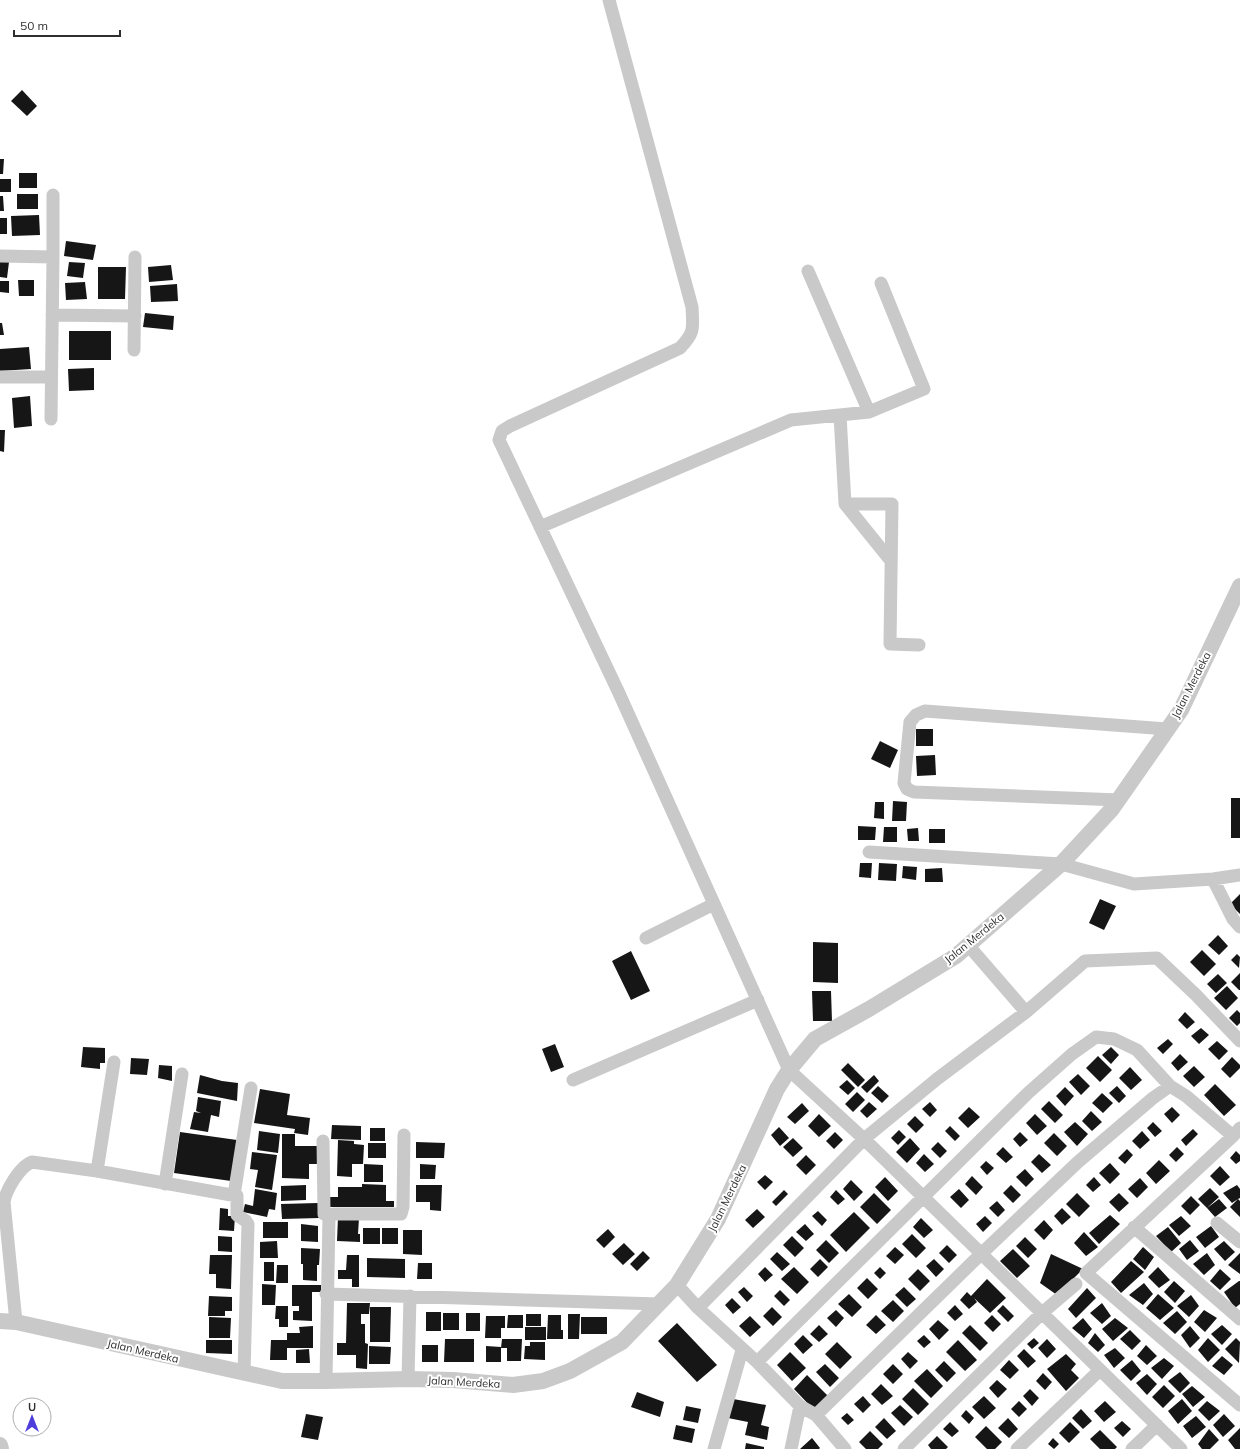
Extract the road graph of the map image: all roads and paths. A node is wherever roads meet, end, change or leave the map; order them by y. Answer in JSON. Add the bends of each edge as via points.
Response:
{"nodes":[{"id":1,"x":609,"y":0,"type":"edge"},
{"id":2,"x":53,"y":195,"type":"dead end"},
{"id":3,"x":0,"y":256,"type":"edge"},
{"id":4,"x":52,"y":257,"type":"junction"},
{"id":5,"x":135,"y":257,"type":"dead end"},
{"id":6,"x":808,"y":271,"type":"dead end"},
{"id":7,"x":881,"y":283,"type":"dead end"},
{"id":8,"x":52,"y":315,"type":"junction"},
{"id":9,"x":135,"y":316,"type":"junction"},
{"id":10,"x":134,"y":350,"type":"dead end"},
{"id":11,"x":0,"y":377,"type":"edge"},
{"id":12,"x":51,"y":378,"type":"junction"},
{"id":13,"x":868,"y":412,"type":"junction"},
{"id":14,"x":840,"y":415,"type":"junction"},
{"id":15,"x":51,"y":419,"type":"dead end"},
{"id":16,"x":845,"y":504,"type":"junction"},
{"id":17,"x":540,"y":527,"type":"junction"},
{"id":18,"x":891,"y":560,"type":"junction"},
{"id":19,"x":1240,"y":586,"type":"edge"},
{"id":20,"x":919,"y":645,"type":"dead end"},
{"id":21,"x":1167,"y":729,"type":"junction"},
{"id":22,"x":1119,"y":800,"type":"junction"},
{"id":23,"x":870,"y":852,"type":"dead end"},
{"id":24,"x":1061,"y":864,"type":"junction"},
{"id":25,"x":1240,"y":875,"type":"edge"},
{"id":26,"x":1213,"y":879,"type":"junction"},
{"id":27,"x":714,"y":904,"type":"junction"},
{"id":28,"x":1240,"y":927,"type":"edge"},
{"id":29,"x":646,"y":938,"type":"dead end"},
{"id":30,"x":968,"y":945,"type":"junction"},
{"id":31,"x":758,"y":1000,"type":"junction"},
{"id":32,"x":1026,"y":1012,"type":"junction"},
{"id":33,"x":1240,"y":1041,"type":"edge"},
{"id":34,"x":114,"y":1062,"type":"dead end"},
{"id":35,"x":789,"y":1070,"type":"junction"},
{"id":36,"x":182,"y":1074,"type":"dead end"},
{"id":37,"x":573,"y":1080,"type":"dead end"},
{"id":38,"x":1170,"y":1086,"type":"junction"},
{"id":39,"x":251,"y":1088,"type":"dead end"},
{"id":40,"x":1236,"y":1132,"type":"edge"},
{"id":41,"x":404,"y":1135,"type":"dead end"},
{"id":42,"x":864,"y":1139,"type":"junction"},
{"id":43,"x":323,"y":1141,"type":"dead end"},
{"id":44,"x":97,"y":1171,"type":"junction"},
{"id":45,"x":165,"y":1184,"type":"junction"},
{"id":46,"x":234,"y":1195,"type":"junction"},
{"id":47,"x":924,"y":1198,"type":"junction"},
{"id":48,"x":2,"y":1202,"type":"edge"},
{"id":49,"x":329,"y":1216,"type":"junction"},
{"id":50,"x":1217,"y":1223,"type":"dead end"},
{"id":51,"x":1134,"y":1227,"type":"junction"},
{"id":52,"x":1240,"y":1242,"type":"edge"},
{"id":53,"x":981,"y":1254,"type":"junction"},
{"id":54,"x":1076,"y":1284,"type":"dead end"},
{"id":55,"x":677,"y":1285,"type":"junction"},
{"id":56,"x":326,"y":1294,"type":"junction"},
{"id":57,"x":410,"y":1296,"type":"junction"},
{"id":58,"x":660,"y":1304,"type":"junction"},
{"id":59,"x":698,"y":1308,"type":"junction"},
{"id":60,"x":1042,"y":1313,"type":"junction"},
{"id":61,"x":1240,"y":1319,"type":"edge"},
{"id":62,"x":0,"y":1321,"type":"edge"},
{"id":63,"x":16,"y":1322,"type":"junction"},
{"id":64,"x":742,"y":1350,"type":"junction"},
{"id":65,"x":757,"y":1362,"type":"junction"},
{"id":66,"x":1100,"y":1370,"type":"junction"},
{"id":67,"x":244,"y":1373,"type":"junction"},
{"id":68,"x":408,"y":1379,"type":"junction"},
{"id":69,"x":326,"y":1382,"type":"junction"},
{"id":70,"x":1240,"y":1405,"type":"edge"},
{"id":71,"x":800,"y":1406,"type":"junction"},
{"id":72,"x":816,"y":1415,"type":"junction"},
{"id":73,"x":1157,"y":1425,"type":"junction"},
{"id":74,"x":0,"y":1445,"type":"edge"},
{"id":75,"x":1,"y":1449,"type":"edge"},
{"id":76,"x":714,"y":1449,"type":"edge"},
{"id":77,"x":791,"y":1449,"type":"edge"},
{"id":78,"x":845,"y":1449,"type":"edge"},
{"id":79,"x":904,"y":1449,"type":"edge"},
{"id":80,"x":1017,"y":1449,"type":"edge"},
{"id":81,"x":1132,"y":1449,"type":"edge"},
{"id":82,"x":1181,"y":1449,"type":"edge"}],
"edges":[{"from":1,"to":17,"type":"street","via":[[692,307],[693,325],[690,337],[680,348],[502,431],[499,440]]},
{"from":2,"to":4,"type":"street"},
{"from":3,"to":4,"type":"street"},
{"from":4,"to":8,"type":"street"},
{"from":5,"to":9,"type":"street"},
{"from":6,"to":13,"type":"street"},
{"from":7,"to":13,"type":"street","via":[[924,389]]},
{"from":8,"to":9,"type":"street"},
{"from":8,"to":12,"type":"street"},
{"from":9,"to":10,"type":"street"},
{"from":11,"to":12,"type":"street"},
{"from":12,"to":15,"type":"street"},
{"from":13,"to":14,"type":"street"},
{"from":14,"to":16,"type":"street"},
{"from":14,"to":17,"type":"street","via":[[791,420]]},
{"from":16,"to":18,"type":"street"},
{"from":16,"to":18,"type":"street","via":[[892,504]]},
{"from":17,"to":27,"type":"street"},
{"from":18,"to":20,"type":"street","via":[[890,644]]},
{"from":19,"to":21,"type":"street","name":"Jalan Merdeka","via":[[1181,710]]},
{"from":21,"to":22,"type":"street","name":"Jalan Merdeka"},
{"from":21,"to":22,"type":"street","via":[[925,711],[916,715],[910,722],[904,783],[907,789],[914,792]]},
{"from":22,"to":24,"type":"street","name":"Jalan Merdeka"},
{"from":23,"to":24,"type":"street"},
{"from":24,"to":26,"type":"street","via":[[1134,884]]},
{"from":24,"to":30,"type":"street","name":"Jalan Merdeka"},
{"from":25,"to":26,"type":"street"},
{"from":26,"to":28,"type":"street","via":[[1233,919]]},
{"from":27,"to":29,"type":"street"},
{"from":27,"to":31,"type":"street"},
{"from":30,"to":32,"type":"street"},
{"from":30,"to":35,"type":"street","name":"Jalan Merdeka","via":[[956,956],[815,1039]]},
{"from":31,"to":35,"type":"street"},
{"from":31,"to":37,"type":"street"},
{"from":32,"to":33,"type":"street","via":[[1085,962],[1157,958]]},
{"from":32,"to":42,"type":"street","via":[[937,1079]]},
{"from":34,"to":44,"type":"street"},
{"from":35,"to":42,"type":"street"},
{"from":35,"to":55,"type":"street","name":"Jalan Merdeka","via":[[777,1089],[718,1219]]},
{"from":36,"to":45,"type":"street"},
{"from":38,"to":40,"type":"street"},
{"from":38,"to":47,"type":"street","via":[[1137,1050],[1114,1039],[1096,1037],[1072,1054],[1028,1093]]},
{"from":38,"to":53,"type":"street","via":[[1078,1162]]},
{"from":39,"to":46,"type":"street"},
{"from":40,"to":51,"type":"street"},
{"from":41,"to":49,"type":"street","via":[[404,1207],[401,1214]]},
{"from":42,"to":47,"type":"street"},
{"from":42,"to":59,"type":"street"},
{"from":43,"to":49,"type":"street","via":[[324,1214]]},
{"from":44,"to":45,"type":"street"},
{"from":44,"to":48,"type":"street","via":[[32,1162],[26,1164]]},
{"from":45,"to":46,"type":"street"},
{"from":46,"to":67,"type":"street","via":[[238,1196],[237,1215],[248,1224]]},
{"from":47,"to":53,"type":"street"},
{"from":47,"to":65,"type":"street"},
{"from":48,"to":63,"type":"street"},
{"from":49,"to":56,"type":"street"},
{"from":50,"to":52,"type":"street"},
{"from":51,"to":61,"type":"street"},
{"from":51,"to":70,"type":"street","via":[[1086,1273]]},
{"from":53,"to":60,"type":"street"},
{"from":53,"to":72,"type":"street"},
{"from":54,"to":60,"type":"street"},
{"from":55,"to":58,"type":"street","name":"Jalan Merdeka"},
{"from":55,"to":59,"type":"street"},
{"from":56,"to":57,"type":"street"},
{"from":56,"to":69,"type":"street"},
{"from":57,"to":58,"type":"street"},
{"from":57,"to":68,"type":"street"},
{"from":58,"to":68,"type":"street","name":"Jalan Merdeka","via":[[622,1342],[570,1371],[543,1381],[513,1385]]},
{"from":59,"to":64,"type":"street"},
{"from":60,"to":66,"type":"street"},
{"from":60,"to":79,"type":"street"},
{"from":62,"to":63,"type":"street","name":"Jalan Merdeka"},
{"from":63,"to":67,"type":"street","name":"Jalan Merdeka"},
{"from":64,"to":65,"type":"street"},
{"from":64,"to":76,"type":"street"},
{"from":65,"to":71,"type":"street"},
{"from":66,"to":73,"type":"street"},
{"from":66,"to":80,"type":"street"},
{"from":67,"to":69,"type":"street","name":"Jalan Merdeka","via":[[290,1382]]},
{"from":68,"to":69,"type":"street","name":"Jalan Merdeka"},
{"from":71,"to":72,"type":"street"},
{"from":71,"to":77,"type":"street"},
{"from":72,"to":78,"type":"street"},
{"from":73,"to":81,"type":"street"},
{"from":73,"to":82,"type":"street"},
{"from":74,"to":75,"type":"street"}]}
